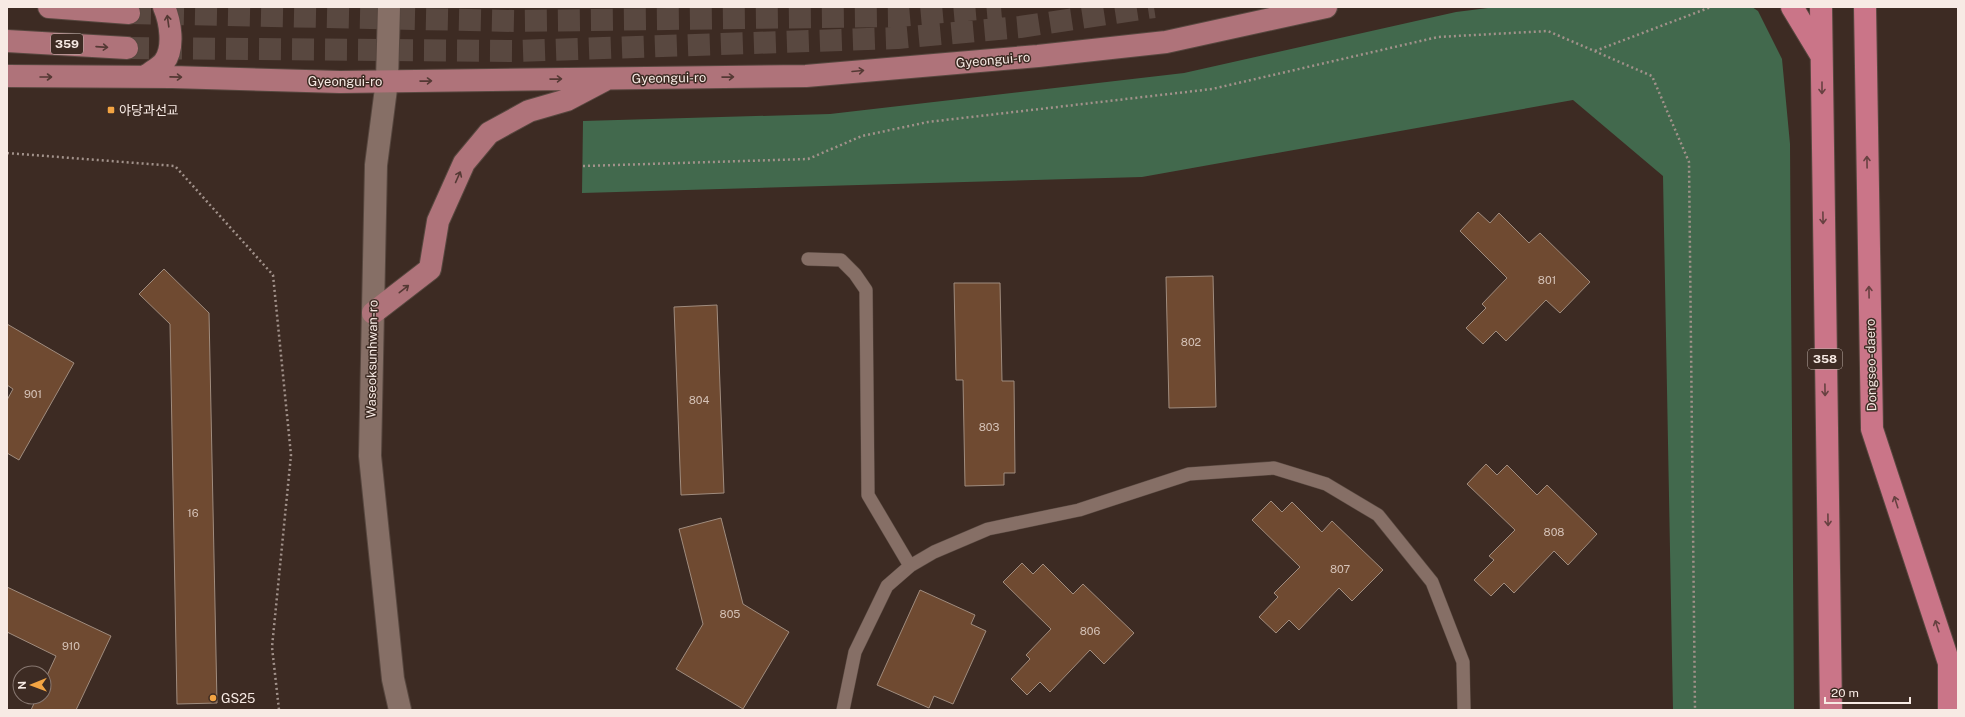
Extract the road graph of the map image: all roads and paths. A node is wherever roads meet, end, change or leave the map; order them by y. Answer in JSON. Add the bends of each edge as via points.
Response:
{"nodes":[{"id":1,"x":49,"y":7,"type":"edge"},
{"id":2,"x":164,"y":7,"type":"edge"},
{"id":3,"x":389,"y":7,"type":"edge"},
{"id":4,"x":1326,"y":7,"type":"edge"},
{"id":5,"x":1711,"y":7,"type":"edge"},
{"id":6,"x":1792,"y":7,"type":"edge"},
{"id":7,"x":1820,"y":7,"type":"edge"},
{"id":8,"x":1866,"y":11,"type":"edge"},
{"id":9,"x":129,"y":13,"type":"tunnel mouth"},
{"id":10,"x":7,"y":41,"type":"edge"},
{"id":11,"x":127,"y":48,"type":"tunnel mouth"},
{"id":12,"x":1595,"y":51,"type":"junction"},
{"id":13,"x":1822,"y":56,"type":"junction"},
{"id":14,"x":7,"y":76,"type":"edge"},
{"id":15,"x":145,"y":77,"type":"junction"},
{"id":16,"x":609,"y":78,"type":"junction"},
{"id":17,"x":387,"y":82,"type":"junction"},
{"id":18,"x":7,"y":153,"type":"edge"},
{"id":19,"x":583,"y":166,"type":"dead end"},
{"id":20,"x":808,"y":259,"type":"dead end"},
{"id":21,"x":373,"y":313,"type":"junction"},
{"id":22,"x":910,"y":566,"type":"junction"},
{"id":23,"x":279,"y":710,"type":"edge"},
{"id":24,"x":400,"y":710,"type":"edge"},
{"id":25,"x":843,"y":710,"type":"edge"},
{"id":26,"x":1464,"y":710,"type":"edge"},
{"id":27,"x":1695,"y":710,"type":"edge"},
{"id":28,"x":1831,"y":710,"type":"edge"},
{"id":29,"x":1950,"y":710,"type":"edge"}],
"edges":[{"from":1,"to":9,"type":"main road"},
{"from":15,"to":2,"type":"main road","one_way":true,"via":[[165,61],[170,48],[169,18]]},
{"from":3,"to":17,"type":"street","name":"Waseoksunhwan-ro"},
{"from":16,"to":4,"type":"main road","name":"Gyeongui-ro","one_way":true,"via":[[806,76],[1038,56],[1166,42]]},
{"from":5,"to":12,"type":"path"},
{"from":6,"to":13,"type":"highway"},
{"from":7,"to":13,"type":"highway","number":"358"},
{"from":29,"to":8,"type":"highway","name":"Dongseo-daero","one_way":true,"via":[[1949,663],[1872,429]]},
{"from":10,"to":11,"type":"main road","number":"359","one_way":true},
{"from":12,"to":19,"type":"path","via":[[1548,31],[1438,37],[1212,89],[921,124],[862,136],[808,159]]},
{"from":12,"to":27,"type":"path","via":[[1652,76],[1689,162]]},
{"from":13,"to":28,"type":"highway","number":"358","one_way":true},
{"from":14,"to":15,"type":"main road","name":"Gyeongui-ro","one_way":true},
{"from":15,"to":17,"type":"main road","name":"Gyeongui-ro","one_way":true},
{"from":17,"to":16,"type":"main road","name":"Gyeongui-ro","one_way":true},
{"from":21,"to":16,"type":"main road","one_way":true,"via":[[430,269],[438,221],[464,163],[489,133],[529,111],[567,100]]},
{"from":17,"to":21,"type":"street","name":"Waseoksunhwan-ro","via":[[376,165]]},
{"from":18,"to":23,"type":"path","via":[[175,166],[273,275],[291,455],[272,647]]},
{"from":20,"to":22,"type":"lane","via":[[841,260],[866,290],[868,496]]},
{"from":21,"to":24,"type":"street","name":"Waseoksunhwan-ro","via":[[370,456],[393,679]]},
{"from":22,"to":25,"type":"lane","via":[[887,586],[855,652]]},
{"from":22,"to":26,"type":"lane","via":[[934,552],[988,529],[1079,510],[1189,474],[1274,468],[1326,484],[1378,515],[1432,582],[1463,662]]}]}
